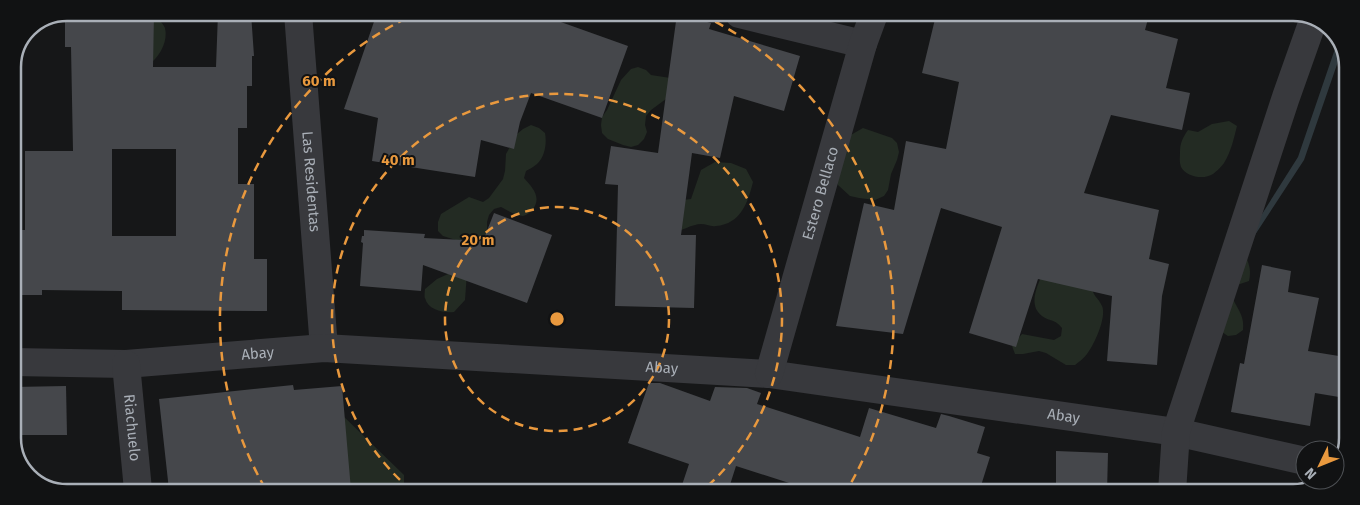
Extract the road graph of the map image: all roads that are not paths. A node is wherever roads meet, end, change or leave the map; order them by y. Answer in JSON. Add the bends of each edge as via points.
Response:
{"nodes":[{"id":1,"x":299,"y":21,"type":"edge"},
{"id":2,"x":768,"y":21,"type":"edge"},
{"id":3,"x":871,"y":21,"type":"edge"},
{"id":4,"x":1311,"y":25,"type":"edge"},
{"id":5,"x":863,"y":44,"type":"junction"},
{"id":6,"x":324,"y":348,"type":"junction"},
{"id":7,"x":21,"y":362,"type":"edge"},
{"id":8,"x":126,"y":364,"type":"junction"},
{"id":9,"x":769,"y":374,"type":"junction"},
{"id":10,"x":1176,"y":432,"type":"junction"},
{"id":11,"x":1295,"y":459,"type":"edge"},
{"id":12,"x":137,"y":484,"type":"edge"},
{"id":13,"x":1173,"y":484,"type":"edge"}],
"edges":[{"from":1,"to":6,"type":"street","name":"Las Residentas"},
{"from":2,"to":5,"type":"street"},
{"from":3,"to":5,"type":"street","name":"Estero Bellaco"},
{"from":4,"to":10,"type":"street"},
{"from":5,"to":9,"type":"street","name":"Estero Bellaco"},
{"from":6,"to":8,"type":"street","name":"Abay"},
{"from":6,"to":9,"type":"street","name":"Abay"},
{"from":7,"to":8,"type":"street","name":"Abay"},
{"from":8,"to":12,"type":"street","name":"Riachuelo"},
{"from":9,"to":10,"type":"street","name":"Abay"},
{"from":10,"to":11,"type":"street","name":"Abay"},
{"from":10,"to":13,"type":"street"}]}
